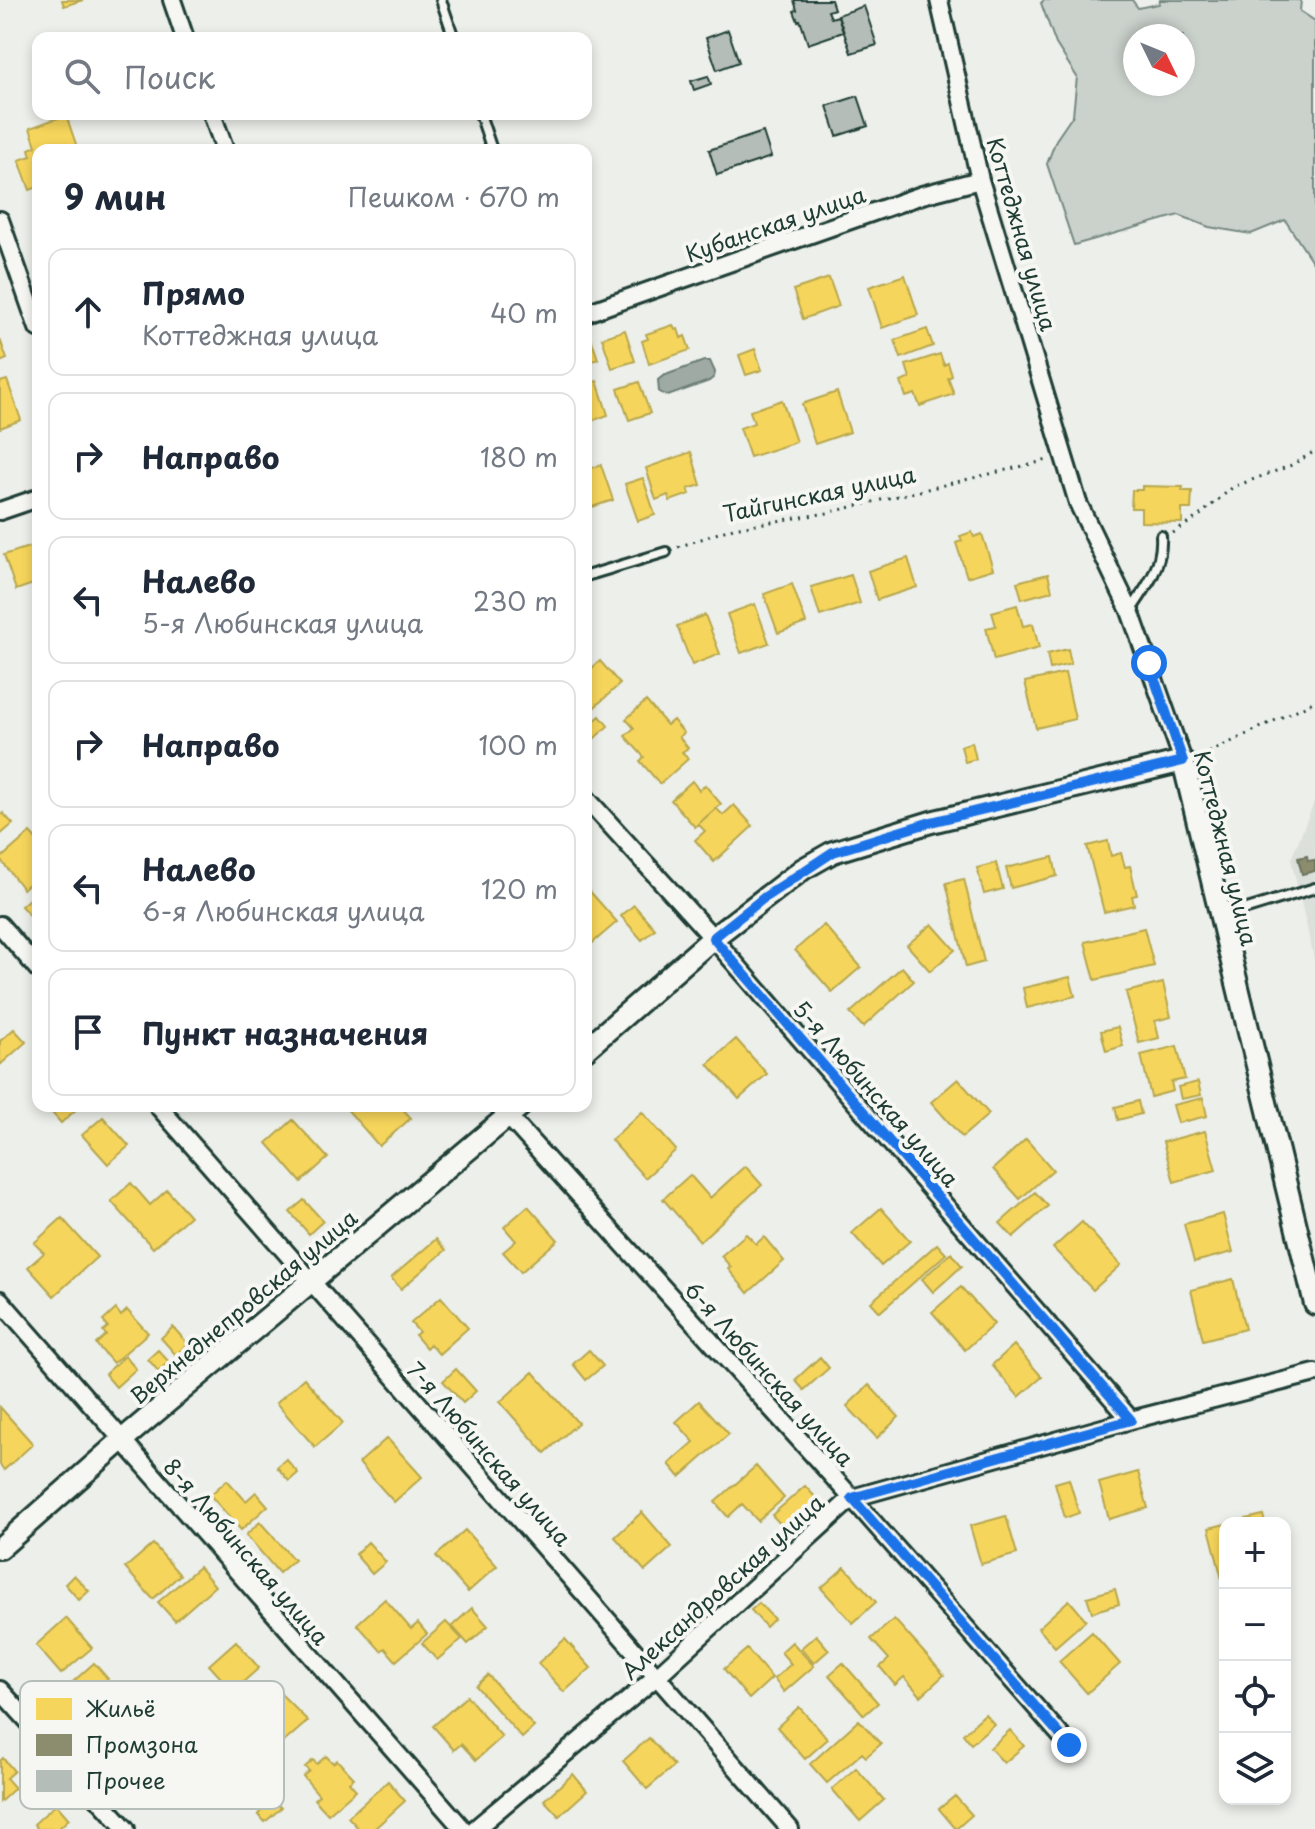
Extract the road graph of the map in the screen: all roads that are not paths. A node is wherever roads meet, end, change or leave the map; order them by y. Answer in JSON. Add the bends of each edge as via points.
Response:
{"nodes":[{"id":1,"x":172,"y":0,"type":"edge"},
{"id":2,"x":441,"y":0,"type":"edge"},
{"id":3,"x":939,"y":0,"type":"edge"},
{"id":4,"x":183,"y":32,"type":"edge"},
{"id":5,"x":452,"y":32,"type":"edge"},
{"id":6,"x":214,"y":120,"type":"edge"},
{"id":7,"x":482,"y":120,"type":"edge"},
{"id":8,"x":223,"y":144,"type":"edge"},
{"id":9,"x":490,"y":144,"type":"edge"},
{"id":10,"x":980,"y":180,"type":"junction"},
{"id":11,"x":0,"y":220,"type":"edge"},
{"id":12,"x":32,"y":311,"type":"edge"},
{"id":13,"x":592,"y":311,"type":"edge"},
{"id":14,"x":32,"y":500,"type":"edge"},
{"id":15,"x":0,"y":511,"type":"edge"},
{"id":16,"x":1161,"y":536,"type":"road end"},
{"id":17,"x":666,"y":552,"type":"road end"},
{"id":18,"x":592,"y":574,"type":"edge"},
{"id":19,"x":1130,"y":611,"type":"junction"},
{"id":20,"x":1183,"y":762,"type":"junction"},
{"id":21,"x":592,"y":805,"type":"edge"},
{"id":22,"x":1315,"y":888,"type":"edge"},
{"id":23,"x":1220,"y":917,"type":"junction"},
{"id":24,"x":0,"y":925,"type":"edge"},
{"id":25,"x":713,"y":938,"type":"junction"},
{"id":26,"x":32,"y":962,"type":"edge"},
{"id":27,"x":592,"y":1044,"type":"edge"},
{"id":28,"x":163,"y":1112,"type":"edge"},
{"id":29,"x":507,"y":1112,"type":"edge"},
{"id":30,"x":511,"y":1112,"type":"edge"},
{"id":31,"x":310,"y":1280,"type":"junction"},
{"id":32,"x":0,"y":1300,"type":"edge"},
{"id":33,"x":1315,"y":1304,"type":"edge"},
{"id":34,"x":1315,"y":1373,"type":"edge"},
{"id":35,"x":1131,"y":1420,"type":"junction"},
{"id":36,"x":121,"y":1441,"type":"junction"},
{"id":37,"x":852,"y":1498,"type":"junction"},
{"id":38,"x":0,"y":1548,"type":"edge"},
{"id":39,"x":656,"y":1677,"type":"junction"},
{"id":40,"x":0,"y":1690,"type":"edge"},
{"id":41,"x":20,"y":1712,"type":"edge"},
{"id":42,"x":1069,"y":1745,"type":"dead end"},
{"id":43,"x":108,"y":1809,"type":"edge"},
{"id":44,"x":126,"y":1829,"type":"edge"},
{"id":45,"x":463,"y":1829,"type":"edge"},
{"id":46,"x":475,"y":1829,"type":"edge"},
{"id":47,"x":790,"y":1829,"type":"edge"}],
"edges":[{"from":1,"to":4,"type":"street"},
{"from":2,"to":5,"type":"lane"},
{"from":3,"to":10,"type":"street","name":"Коттеджная улица"},
{"from":6,"to":8,"type":"street"},
{"from":7,"to":9,"type":"lane"},
{"from":10,"to":13,"type":"street","name":"Кубанская улица","via":[[922,195]]},
{"from":10,"to":19,"type":"street","name":"Коттеджная улица","via":[[1078,503]]},
{"from":11,"to":12,"type":"street"},
{"from":14,"to":15,"type":"street"},
{"from":16,"to":19,"type":"lane","via":[[1162,553],[1151,580]]},
{"from":17,"to":18,"type":"lane"},
{"from":19,"to":20,"type":"street","name":"Коттеджная улица"},
{"from":20,"to":23,"type":"street","name":"Коттеджная улица"},
{"from":20,"to":25,"type":"street","via":[[931,822],[833,852]]},
{"from":21,"to":25,"type":"street","name":"5-я Любинская улица"},
{"from":22,"to":23,"type":"lane"},
{"from":23,"to":33,"type":"street","name":"Коттеджная улица"},
{"from":24,"to":26,"type":"street"},
{"from":25,"to":27,"type":"street"},
{"from":25,"to":35,"type":"street","name":"5-я Любинская улица"},
{"from":28,"to":31,"type":"street","name":"7-я Любинская улица"},
{"from":29,"to":31,"type":"street","name":"Верхнеднепровская улица"},
{"from":30,"to":37,"type":"street","name":"6-я Любинская улица"},
{"from":31,"to":36,"type":"street","name":"Верхнеднепровская улица"},
{"from":31,"to":39,"type":"street","name":"7-я Любинская улица"},
{"from":32,"to":36,"type":"street","name":"8-я Любинская улица"},
{"from":34,"to":35,"type":"street","name":"Александровская улица"},
{"from":35,"to":37,"type":"street","name":"Александровская улица"},
{"from":36,"to":38,"type":"street","name":"Верхнеднепровская улица"},
{"from":36,"to":45,"type":"street","name":"8-я Любинская улица"},
{"from":37,"to":39,"type":"street","name":"Александровская улица"},
{"from":37,"to":42,"type":"street","name":"6-я Любинская улица"},
{"from":39,"to":46,"type":"street","name":"Александровская улица"},
{"from":39,"to":47,"type":"street","name":"7-я Любинская улица"},
{"from":40,"to":41,"type":"street"},
{"from":43,"to":44,"type":"street"}]}
